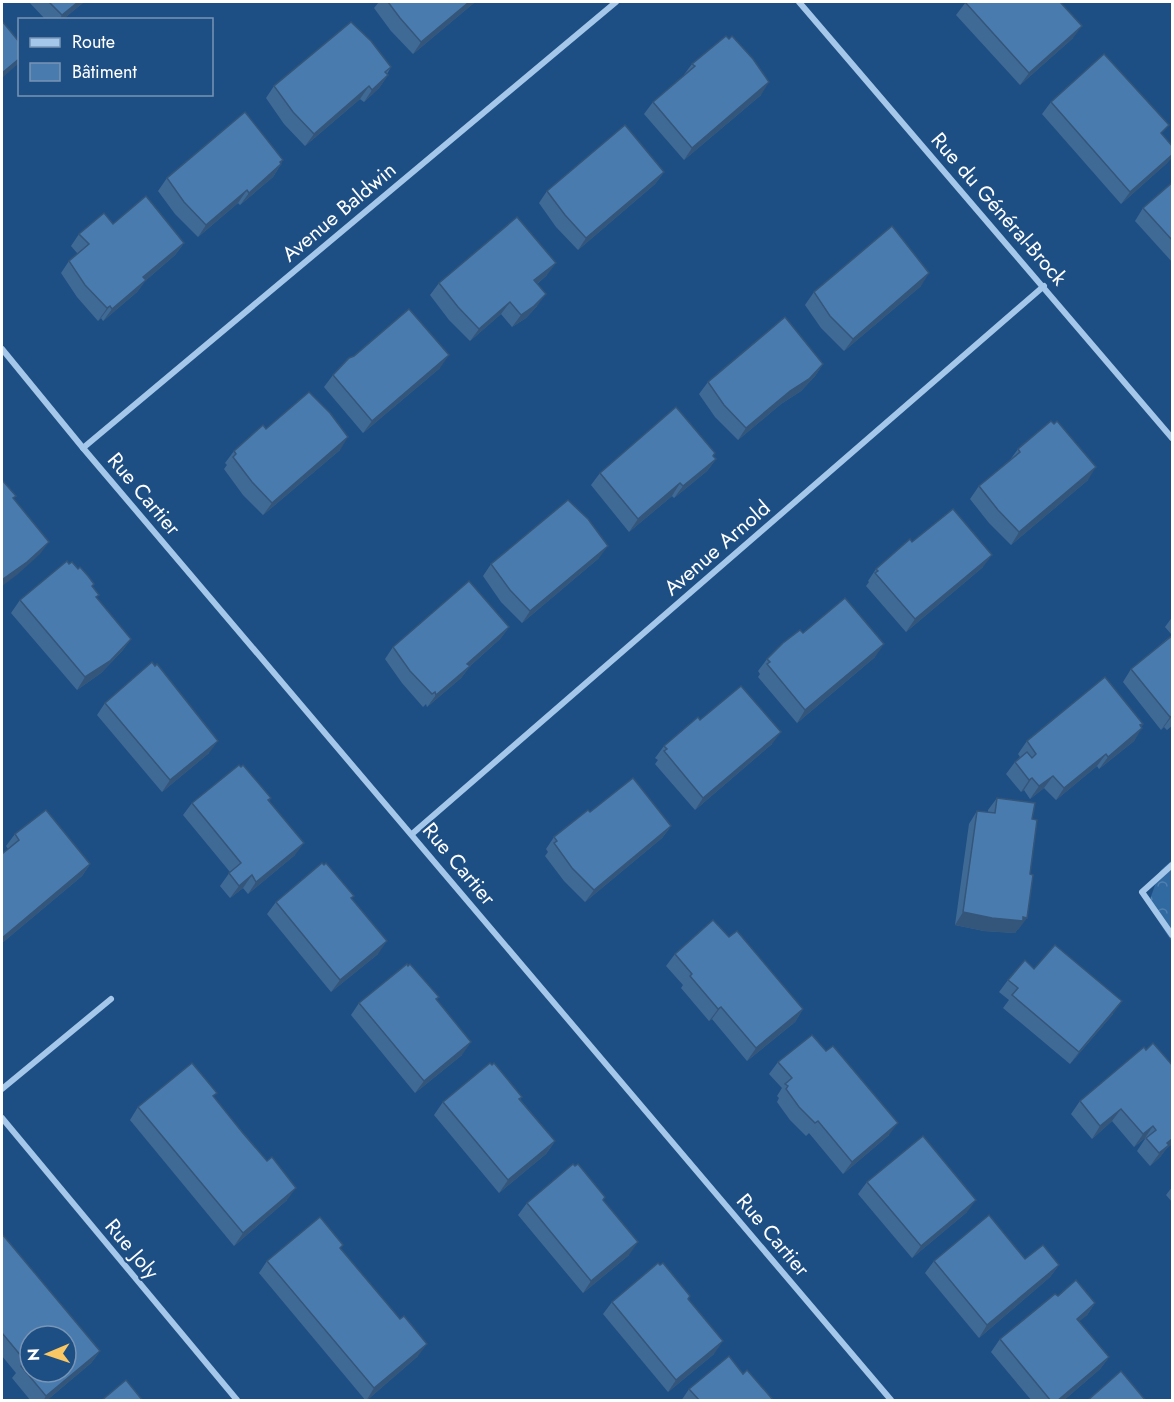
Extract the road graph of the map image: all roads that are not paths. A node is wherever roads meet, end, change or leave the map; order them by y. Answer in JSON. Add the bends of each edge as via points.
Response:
{"nodes":[{"id":1,"x":616,"y":2,"type":"edge"},
{"id":2,"x":800,"y":2,"type":"edge"},
{"id":3,"x":1044,"y":286,"type":"junction"},
{"id":4,"x":2,"y":349,"type":"edge"},
{"id":5,"x":1173,"y":438,"type":"edge"},
{"id":6,"x":83,"y":448,"type":"junction"},
{"id":7,"x":412,"y":834,"type":"junction"},
{"id":8,"x":1173,"y":865,"type":"edge"},
{"id":9,"x":1173,"y":935,"type":"edge"},
{"id":10,"x":111,"y":999,"type":"dead end"},
{"id":11,"x":2,"y":1089,"type":"edge"},
{"id":12,"x":2,"y":1118,"type":"edge"},
{"id":13,"x":237,"y":1401,"type":"edge"},
{"id":14,"x":891,"y":1401,"type":"edge"}],
"edges":[{"from":1,"to":6,"type":"street","name":"Avenue Baldwin"},
{"from":2,"to":3,"type":"street","name":"Rue du Général-Brock"},
{"from":3,"to":5,"type":"street","name":"Rue du Général-Brock"},
{"from":3,"to":7,"type":"street","name":"Avenue Arnold"},
{"from":4,"to":6,"type":"street","name":"Rue Cartier"},
{"from":6,"to":7,"type":"street","name":"Rue Cartier"},
{"from":7,"to":14,"type":"street","name":"Rue Cartier"},
{"from":8,"to":9,"type":"street","via":[[1142,892]]},
{"from":10,"to":11,"type":"street"},
{"from":12,"to":13,"type":"street","name":"Rue Joly"}]}
